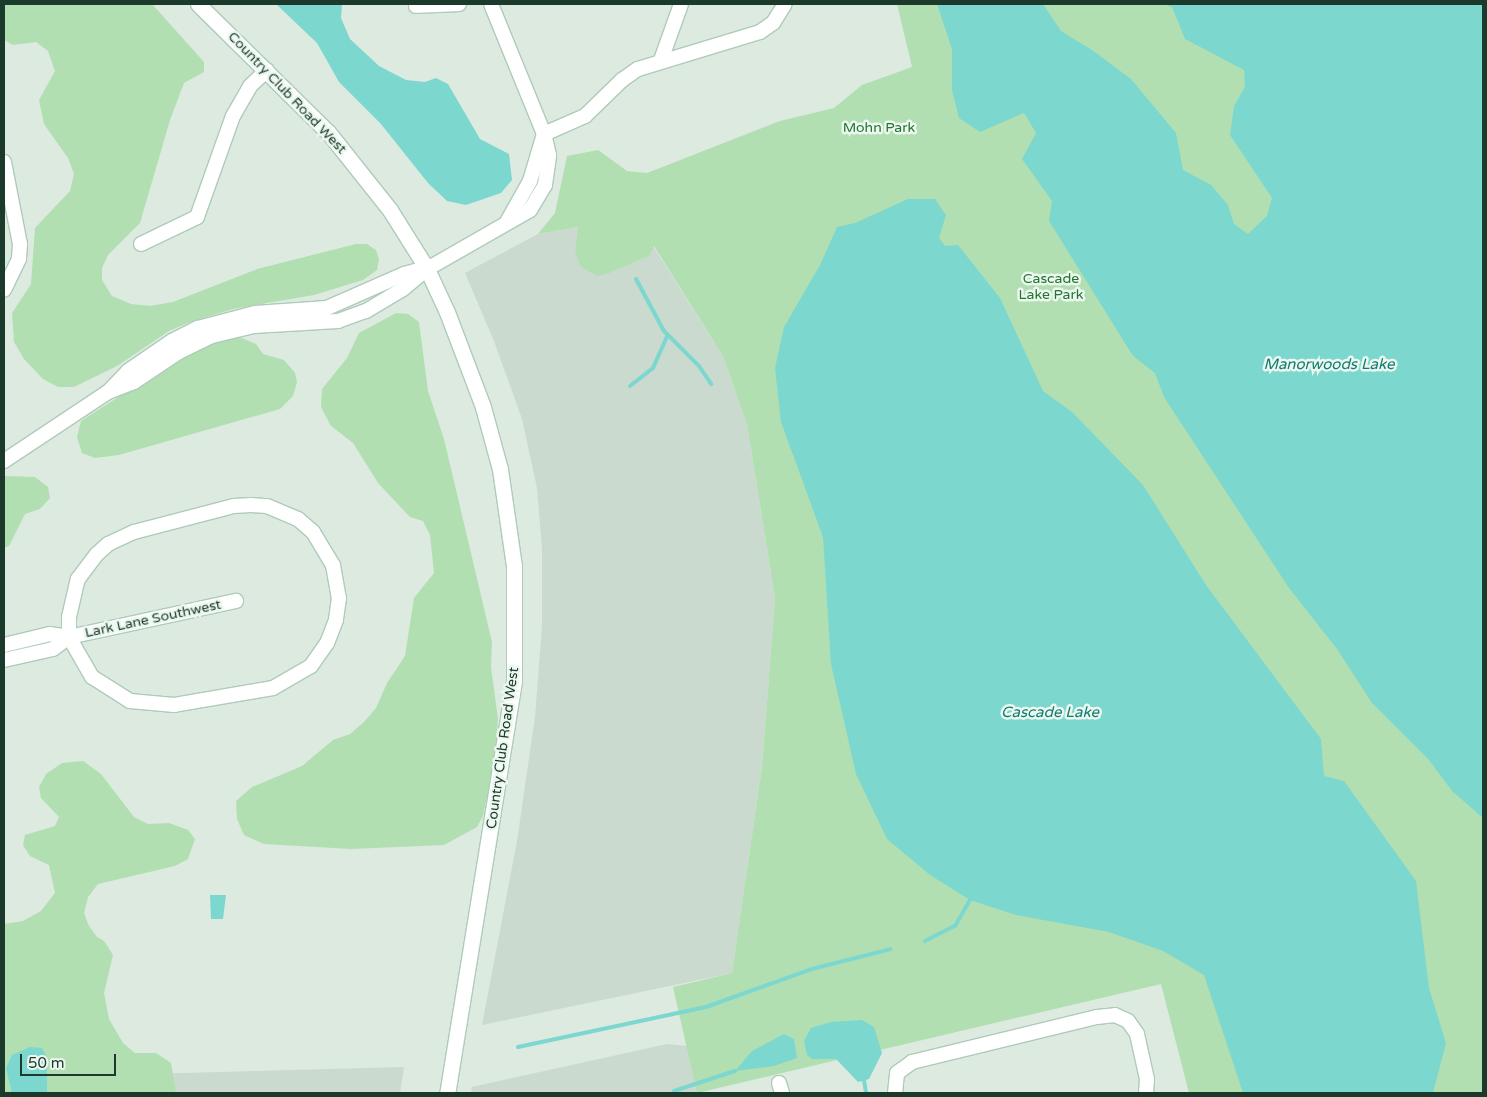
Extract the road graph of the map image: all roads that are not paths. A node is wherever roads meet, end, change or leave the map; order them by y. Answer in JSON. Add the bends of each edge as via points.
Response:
{"nodes":[{"id":1,"x":198,"y":4,"type":"edge"},
{"id":2,"x":459,"y":4,"type":"edge"},
{"id":3,"x":491,"y":4,"type":"edge"},
{"id":4,"x":681,"y":4,"type":"edge"},
{"id":5,"x":785,"y":4,"type":"edge"},
{"id":6,"x":416,"y":6,"type":"dead end"},
{"id":7,"x":661,"y":60,"type":"junction"},
{"id":8,"x":267,"y":70,"type":"junction"},
{"id":9,"x":544,"y":134,"type":"junction"},
{"id":10,"x":4,"y":162,"type":"edge"},
{"id":11,"x":141,"y":244,"type":"dead end"},
{"id":12,"x":426,"y":269,"type":"junction"},
{"id":13,"x":4,"y":290,"type":"edge"},
{"id":14,"x":4,"y":461,"type":"edge"},
{"id":15,"x":236,"y":600,"type":"dead end"},
{"id":16,"x":69,"y":637,"type":"junction"},
{"id":17,"x":4,"y":645,"type":"edge"},
{"id":18,"x":4,"y":660,"type":"edge"},
{"id":19,"x":447,"y":1093,"type":"edge"},
{"id":20,"x":895,"y":1093,"type":"edge"},
{"id":21,"x":1146,"y":1093,"type":"edge"}],
"edges":[{"from":1,"to":8,"type":"main road","name":"Country Club Road West"},
{"from":2,"to":6,"type":"street"},
{"from":3,"to":9,"type":"street"},
{"from":4,"to":7,"type":"street"},
{"from":5,"to":7,"type":"street","via":[[773,23],[760,32]]},
{"from":7,"to":9,"type":"street","via":[[630,74],[585,116]]},
{"from":8,"to":11,"type":"street","via":[[250,86],[237,108],[197,217]]},
{"from":8,"to":12,"type":"main road","name":"Country Club Road West","via":[[360,170],[390,210]]},
{"from":9,"to":12,"type":"street","via":[[530,181],[509,213],[507,222]]},
{"from":10,"to":13,"type":"street","via":[[20,244],[19,259]]},
{"from":12,"to":14,"type":"street","via":[[404,274],[327,308],[255,313],[198,328],[172,341],[128,372],[108,392]]},
{"from":12,"to":19,"type":"main road","name":"Country Club Road West","via":[[461,344],[492,438],[514,566],[516,629],[512,708]]},
{"from":15,"to":16,"type":"street","name":"Lark Lane Southwest"},
{"from":16,"to":16,"type":"street","via":[[92,677],[130,702],[174,705],[273,688],[300,675],[320,654],[336,620],[338,581],[325,548],[298,519],[267,506],[234,506],[134,532],[108,544],[78,579],[69,617]]},
{"from":16,"to":17,"type":"street","name":"Lark Lane Southwest","via":[[50,634]]},
{"from":16,"to":18,"type":"street","name":"Lark Lane Southwest","via":[[53,649]]},
{"from":20,"to":21,"type":"street","via":[[897,1073],[912,1062],[1106,1015],[1122,1017],[1134,1028],[1147,1079]]}]}
